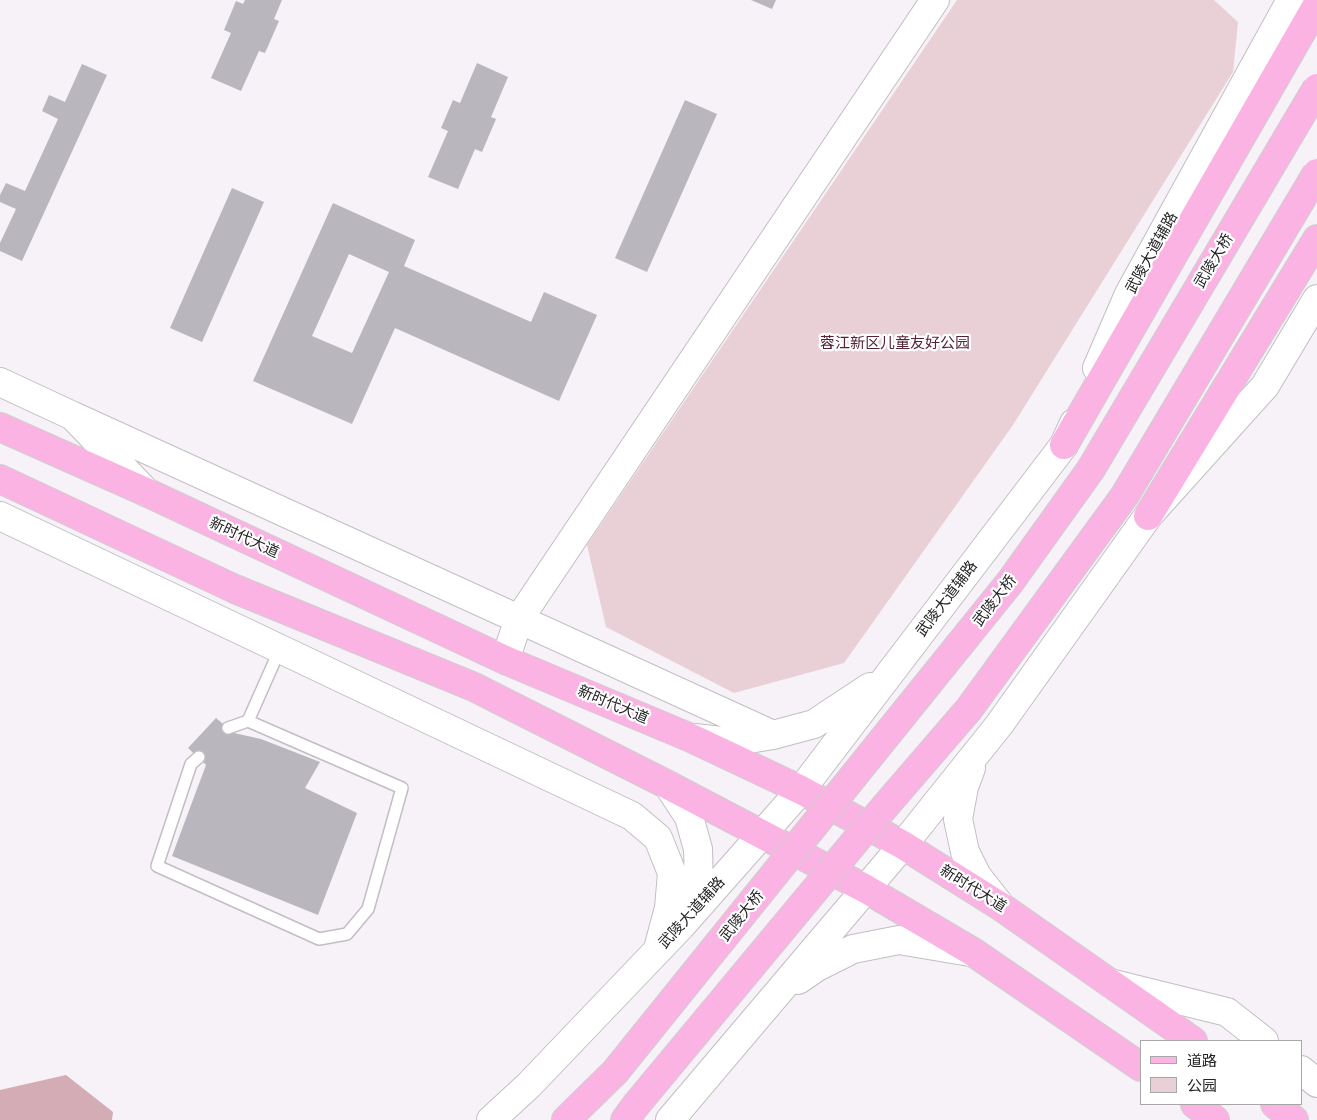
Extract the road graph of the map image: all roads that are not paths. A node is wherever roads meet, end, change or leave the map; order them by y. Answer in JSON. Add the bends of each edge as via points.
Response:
{"nodes":[{"id":1,"x":935,"y":0,"type":"edge"},
{"id":2,"x":1291,"y":0,"type":"edge"},
{"id":3,"x":1317,"y":5,"type":"edge"},
{"id":4,"x":1317,"y":88,"type":"edge"},
{"id":5,"x":1317,"y":173,"type":"edge"},
{"id":6,"x":1317,"y":238,"type":"edge"},
{"id":7,"x":1317,"y":299,"type":"edge"},
{"id":8,"x":0,"y":382,"type":"edge"},
{"id":9,"x":73,"y":416,"type":"junction"},
{"id":10,"x":0,"y":427,"type":"edge"},
{"id":11,"x":1064,"y":445,"type":"junction"},
{"id":12,"x":0,"y":480,"type":"edge"},
{"id":13,"x":146,"y":492,"type":"junction"},
{"id":14,"x":0,"y":516,"type":"edge"},
{"id":15,"x":1148,"y":516,"type":"junction"},
{"id":16,"x":142,"y":583,"type":"junction"},
{"id":17,"x":235,"y":589,"type":"junction"},
{"id":18,"x":519,"y":619,"type":"junction"},
{"id":19,"x":280,"y":649,"type":"junction"},
{"id":20,"x":907,"y":652,"type":"junction"},
{"id":21,"x":505,"y":660,"type":"junction"},
{"id":22,"x":248,"y":721,"type":"junction"},
{"id":23,"x":228,"y":728,"type":"dead end"},
{"id":24,"x":773,"y":735,"type":"junction"},
{"id":25,"x":691,"y":738,"type":"junction"},
{"id":26,"x":979,"y":750,"type":"junction"},
{"id":27,"x":199,"y":757,"type":"dead end"},
{"id":28,"x":668,"y":785,"type":"junction"},
{"id":29,"x":801,"y":790,"type":"junction"},
{"id":30,"x":764,"y":834,"type":"junction"},
{"id":31,"x":903,"y":845,"type":"junction"},
{"id":32,"x":866,"y":889,"type":"junction"},
{"id":33,"x":1000,"y":906,"type":"junction"},
{"id":34,"x":681,"y":926,"type":"junction"},
{"id":35,"x":657,"y":952,"type":"junction"},
{"id":36,"x":973,"y":952,"type":"junction"},
{"id":37,"x":1110,"y":982,"type":"junction"},
{"id":38,"x":771,"y":1000,"type":"junction"},
{"id":39,"x":1193,"y":1040,"type":"edge"},
{"id":40,"x":1263,"y":1040,"type":"edge"},
{"id":41,"x":1140,"y":1066,"type":"edge"},
{"id":42,"x":1302,"y":1071,"type":"edge"},
{"id":43,"x":1317,"y":1083,"type":"edge"},
{"id":44,"x":1195,"y":1105,"type":"edge"},
{"id":45,"x":1195,"y":1105,"type":"edge"},
{"id":46,"x":1276,"y":1105,"type":"edge"},
{"id":47,"x":630,"y":1113,"type":"edge"},
{"id":48,"x":491,"y":1120,"type":"edge"},
{"id":49,"x":566,"y":1120,"type":"edge"},
{"id":50,"x":670,"y":1120,"type":"edge"},
{"id":51,"x":1204,"y":1120,"type":"edge"},
{"id":52,"x":1214,"y":1120,"type":"edge"},
{"id":53,"x":1294,"y":1120,"type":"edge"}],
"edges":[{"from":1,"to":18,"type":"street"},
{"from":2,"to":11,"type":"street","name":"武陵大道辅路","via":[[1129,294]]},
{"from":3,"to":11,"type":"main road"},
{"from":4,"to":49,"type":"main road","name":"武陵大桥","bridge":true,"via":[[1091,469],[1016,574],[615,1072]]},
{"from":5,"to":47,"type":"main road","bridge":true,"via":[[1119,503],[968,709]]},
{"from":6,"to":15,"type":"main road"},
{"from":7,"to":15,"type":"street","via":[[1265,386]]},
{"from":8,"to":9,"type":"street"},
{"from":9,"to":13,"type":"street"},
{"from":9,"to":18,"type":"street"},
{"from":10,"to":13,"type":"main road","name":"新时代大道"},
{"from":11,"to":20,"type":"street","name":"武陵大道辅路"},
{"from":12,"to":17,"type":"main road"},
{"from":13,"to":21,"type":"main road","name":"新时代大道"},
{"from":14,"to":16,"type":"street"},
{"from":15,"to":26,"type":"street","via":[[1000,726]]},
{"from":16,"to":17,"type":"street"},
{"from":16,"to":19,"type":"street"},
{"from":17,"to":28,"type":"main road","via":[[474,687]]},
{"from":18,"to":21,"type":"street"},
{"from":18,"to":24,"type":"street"},
{"from":19,"to":22,"type":"lane"},
{"from":19,"to":35,"type":"street","via":[[632,816],[658,838],[672,873],[669,908]]},
{"from":20,"to":24,"type":"street","via":[[844,706],[814,724]]},
{"from":20,"to":29,"type":"street","name":"武陵大道辅路"},
{"from":21,"to":25,"type":"main road","name":"新时代大道"},
{"from":22,"to":23,"type":"lane"},
{"from":22,"to":27,"type":"lane","via":[[402,788],[368,909],[346,934],[319,939],[157,866],[191,764]]},
{"from":24,"to":25,"type":"street","via":[[730,742]]},
{"from":25,"to":29,"type":"main road","name":"新时代大道"},
{"from":26,"to":31,"type":"street"},
{"from":26,"to":33,"type":"street","via":[[964,787],[958,819],[965,852],[977,876]]},
{"from":28,"to":30,"type":"main road"},
{"from":28,"to":34,"type":"street","via":[[689,817],[698,849],[699,886]]},
{"from":29,"to":30,"type":"street","name":"武陵大道辅路"},
{"from":29,"to":31,"type":"main road","name":"新时代大道"},
{"from":30,"to":32,"type":"main road"},
{"from":30,"to":34,"type":"street","name":"武陵大道辅路"},
{"from":31,"to":32,"type":"street"},
{"from":31,"to":33,"type":"main road","name":"新时代大道"},
{"from":32,"to":36,"type":"main road"},
{"from":32,"to":38,"type":"street"},
{"from":33,"to":37,"type":"main road","name":"新时代大道"},
{"from":34,"to":35,"type":"street","name":"武陵大道辅路"},
{"from":35,"to":48,"type":"street","name":"武陵大道辅路"},
{"from":36,"to":38,"type":"street","via":[[899,940],[853,949],[817,967]]},
{"from":36,"to":41,"type":"main road"},
{"from":37,"to":39,"type":"main road","name":"新时代大道"},
{"from":37,"to":40,"type":"street","via":[[1227,1012]]},
{"from":38,"to":50,"type":"street"},
{"from":42,"to":43,"type":"street"},
{"from":44,"to":51,"type":"street"},
{"from":45,"to":52,"type":"main road"},
{"from":46,"to":53,"type":"main road"}]}
